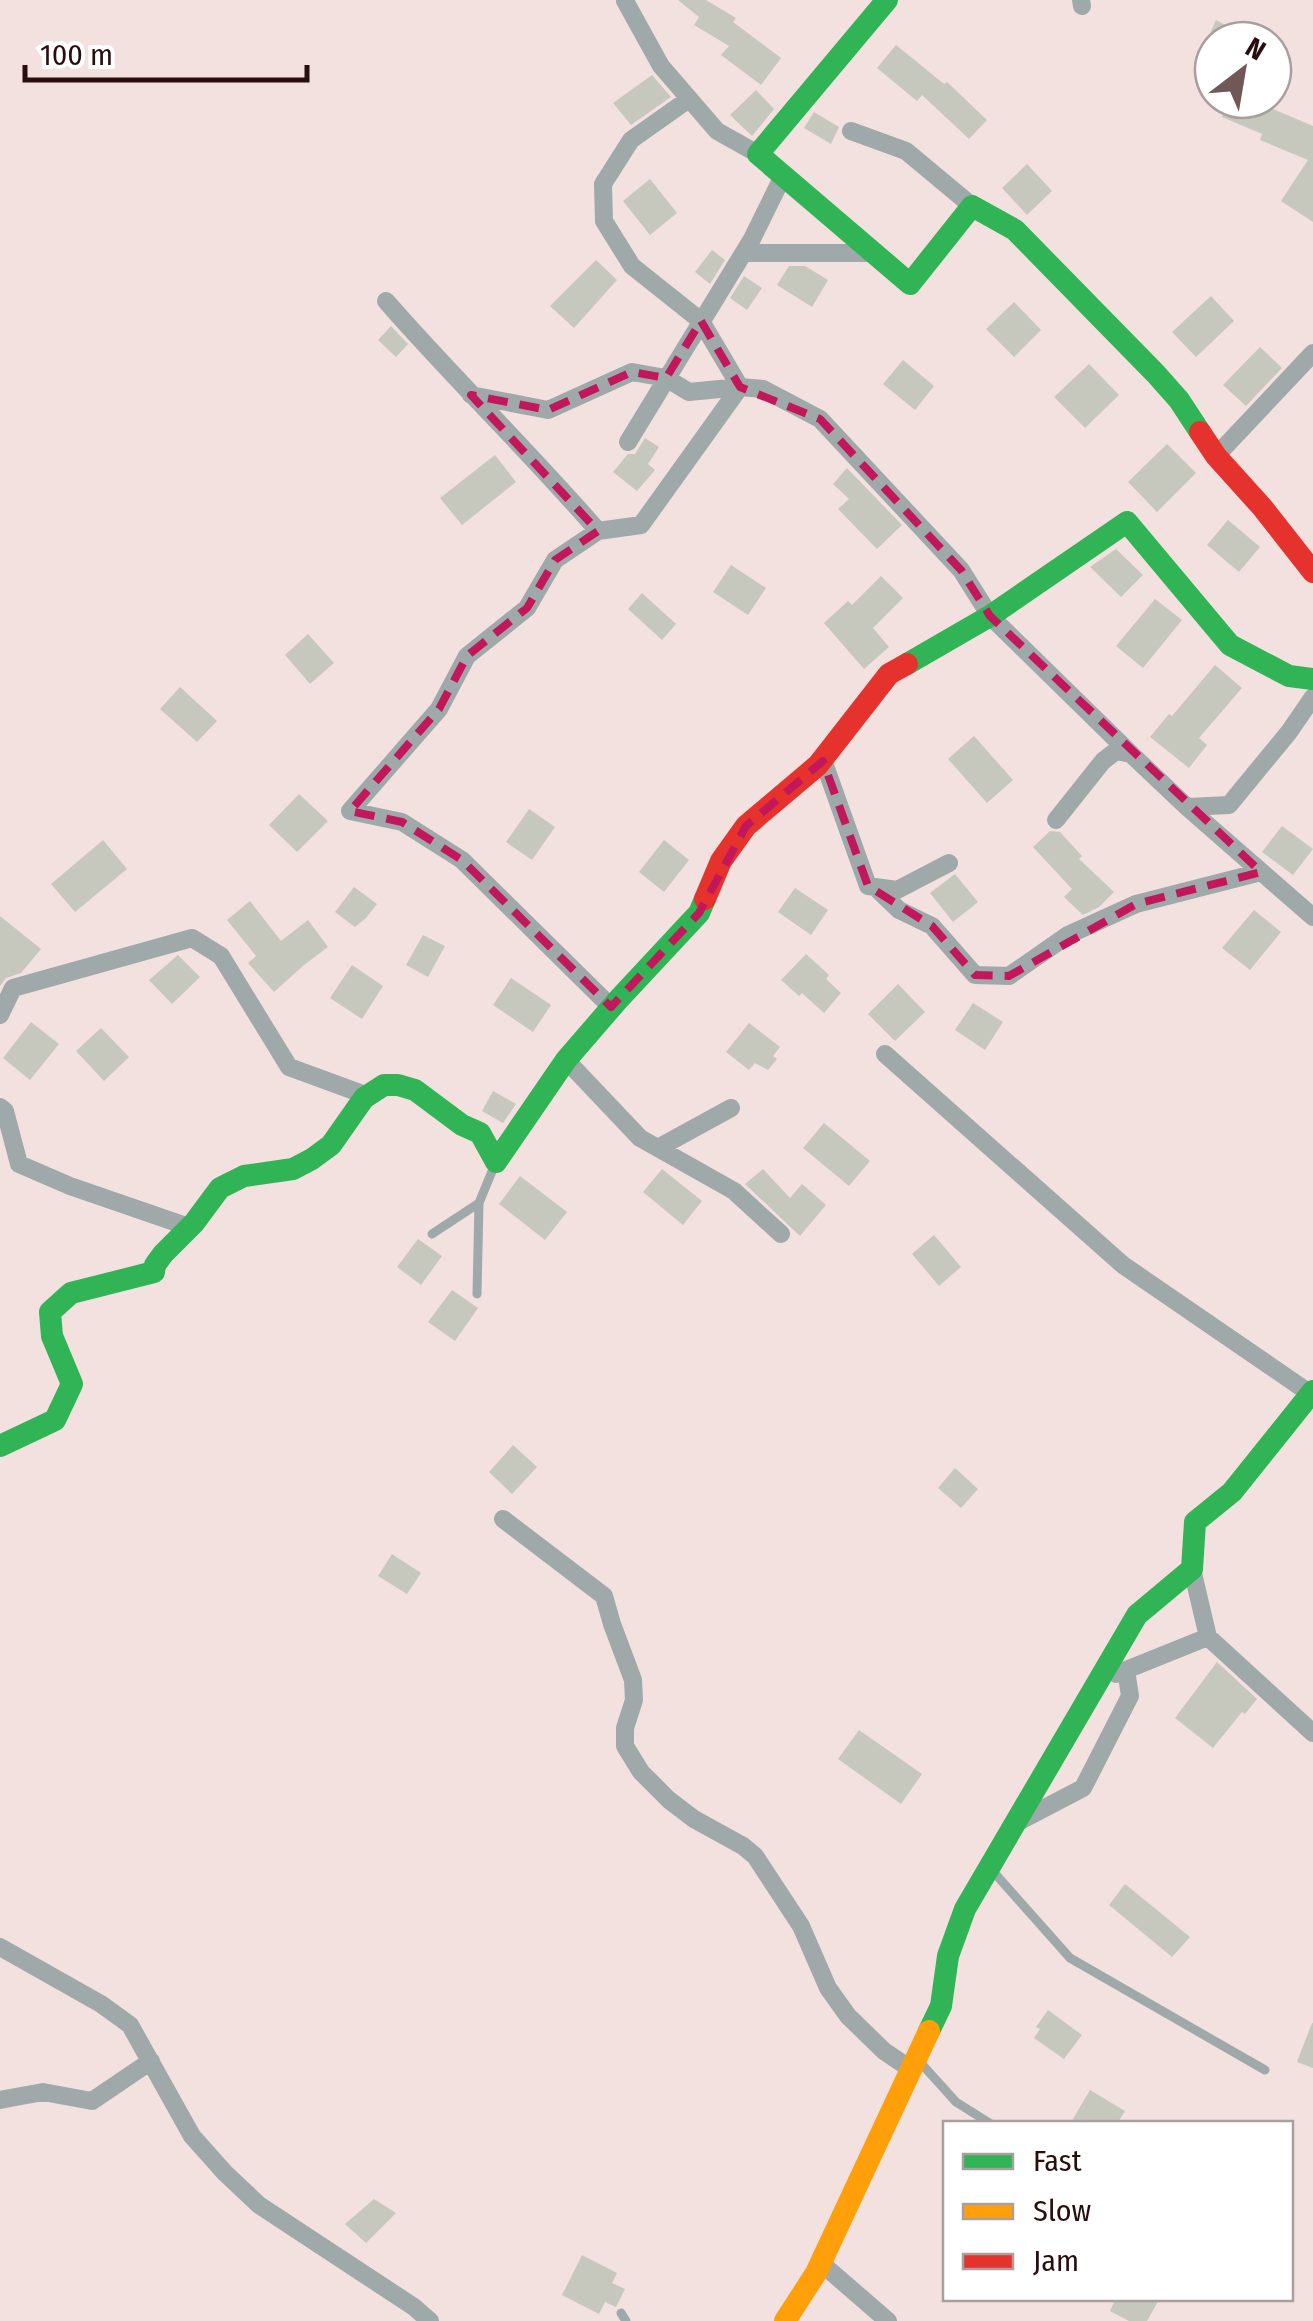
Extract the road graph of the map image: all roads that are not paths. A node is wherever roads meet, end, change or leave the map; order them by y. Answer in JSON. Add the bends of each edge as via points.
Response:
{"nodes":[{"id":1,"x":888,"y":0,"type":"edge"},
{"id":2,"x":625,"y":1,"type":"edge"},
{"id":3,"x":690,"y":99,"type":"junction"},
{"id":4,"x":851,"y":131,"type":"dead end"},
{"id":5,"x":758,"y":154,"type":"junction"},
{"id":6,"x":783,"y":176,"type":"junction"},
{"id":7,"x":972,"y":206,"type":"junction"},
{"id":8,"x":744,"y":252,"type":"junction"},
{"id":9,"x":873,"y":254,"type":"junction"},
{"id":10,"x":386,"y":302,"type":"dead end"},
{"id":11,"x":702,"y":322,"type":"junction"},
{"id":12,"x":1313,"y":353,"type":"edge"},
{"id":13,"x":666,"y":378,"type":"junction"},
{"id":14,"x":740,"y":386,"type":"junction"},
{"id":15,"x":472,"y":394,"type":"junction"},
{"id":16,"x":628,"y":442,"type":"dead end"},
{"id":17,"x":1216,"y":456,"type":"junction"},
{"id":18,"x":598,"y":532,"type":"junction"},
{"id":19,"x":1313,"y":572,"type":"edge"},
{"id":20,"x":990,"y":616,"type":"junction"},
{"id":21,"x":1313,"y":679,"type":"edge"},
{"id":22,"x":1313,"y":697,"type":"edge"},
{"id":23,"x":1132,"y":754,"type":"junction"},
{"id":24,"x":823,"y":760,"type":"junction"},
{"id":25,"x":1187,"y":806,"type":"junction"},
{"id":26,"x":1056,"y":820,"type":"dead end"},
{"id":27,"x":949,"y":863,"type":"dead end"},
{"id":28,"x":1261,"y":872,"type":"junction"},
{"id":29,"x":875,"y":887,"type":"junction"},
{"id":30,"x":1313,"y":917,"type":"edge"},
{"id":31,"x":612,"y":1007,"type":"junction"},
{"id":32,"x":0,"y":1015,"type":"edge"},
{"id":33,"x":885,"y":1054,"type":"dead end"},
{"id":34,"x":566,"y":1060,"type":"junction"},
{"id":35,"x":368,"y":1096,"type":"junction"},
{"id":36,"x":0,"y":1108,"type":"edge"},
{"id":37,"x":731,"y":1108,"type":"dead end"},
{"id":38,"x":658,"y":1148,"type":"junction"},
{"id":39,"x":496,"y":1162,"type":"junction"},
{"id":40,"x":9,"y":1163,"type":"edge"},
{"id":41,"x":479,"y":1203,"type":"junction"},
{"id":42,"x":189,"y":1227,"type":"junction"},
{"id":43,"x":432,"y":1234,"type":"dead end"},
{"id":44,"x":781,"y":1234,"type":"dead end"},
{"id":45,"x":477,"y":1294,"type":"dead end"},
{"id":46,"x":1312,"y":1393,"type":"edge"},
{"id":47,"x":0,"y":1446,"type":"edge"},
{"id":48,"x":503,"y":1518,"type":"dead end"},
{"id":49,"x":1192,"y":1569,"type":"junction"},
{"id":50,"x":1208,"y":1637,"type":"junction"},
{"id":51,"x":1126,"y":1670,"type":"junction"},
{"id":52,"x":1098,"y":1681,"type":"junction"},
{"id":53,"x":1313,"y":1733,"type":"edge"},
{"id":54,"x":1014,"y":1824,"type":"junction"},
{"id":55,"x":989,"y":1866,"type":"junction"},
{"id":56,"x":0,"y":1947,"type":"edge"},
{"id":57,"x":152,"y":2061,"type":"junction"},
{"id":58,"x":914,"y":2065,"type":"junction"},
{"id":59,"x":1265,"y":2070,"type":"dead end"},
{"id":60,"x":0,"y":2100,"type":"edge"},
{"id":61,"x":986,"y":2121,"type":"edge"},
{"id":62,"x":821,"y":2263,"type":"junction"},
{"id":63,"x":430,"y":2321,"type":"edge"},
{"id":64,"x":785,"y":2321,"type":"edge"},
{"id":65,"x":888,"y":2321,"type":"edge"}],
"edges":[{"from":1,"to":5,"type":"street"},
{"from":2,"to":3,"type":"street","via":[[661,66]]},
{"from":3,"to":5,"type":"street","via":[[717,131]]},
{"from":3,"to":11,"type":"street","via":[[631,140],[603,184],[604,222],[632,266]]},
{"from":4,"to":7,"type":"street","via":[[906,151]]},
{"from":5,"to":6,"type":"street"},
{"from":6,"to":8,"type":"street"},
{"from":6,"to":9,"type":"street"},
{"from":7,"to":9,"type":"street","via":[[910,284]]},
{"from":7,"to":17,"type":"street","via":[[1032,246],[1179,400]]},
{"from":8,"to":9,"type":"street"},
{"from":8,"to":11,"type":"street"},
{"from":10,"to":15,"type":"street"},
{"from":11,"to":13,"type":"street"},
{"from":11,"to":14,"type":"street"},
{"from":12,"to":17,"type":"street"},
{"from":13,"to":14,"type":"street","via":[[689,392]]},
{"from":13,"to":15,"type":"street","via":[[632,372],[548,410]]},
{"from":13,"to":16,"type":"street"},
{"from":14,"to":18,"type":"street","via":[[641,525]]},
{"from":14,"to":20,"type":"street","via":[[820,418],[961,570]]},
{"from":15,"to":18,"type":"street"},
{"from":17,"to":19,"type":"street"},
{"from":18,"to":31,"type":"street","via":[[555,560],[527,608],[467,656],[439,709],[350,811],[402,822],[462,860]]},
{"from":20,"to":21,"type":"street","via":[[1127,522],[1230,645],[1289,676]]},
{"from":20,"to":23,"type":"street"},
{"from":20,"to":24,"type":"street","via":[[889,674]]},
{"from":22,"to":25,"type":"street","via":[[1229,805]]},
{"from":23,"to":25,"type":"street"},
{"from":23,"to":26,"type":"street","via":[[1116,751],[1103,761]]},
{"from":24,"to":29,"type":"street","via":[[868,886]]},
{"from":24,"to":31,"type":"street","via":[[746,826],[721,861],[699,913]]},
{"from":25,"to":28,"type":"street"},
{"from":27,"to":29,"type":"street","via":[[897,890]]},
{"from":28,"to":29,"type":"street","via":[[1136,904],[1068,935],[1009,976],[975,975],[932,926],[899,910]]},
{"from":28,"to":30,"type":"street"},
{"from":31,"to":34,"type":"street"},
{"from":32,"to":35,"type":"street","via":[[12,988],[192,938],[221,956],[289,1067]]},
{"from":33,"to":46,"type":"street","via":[[1122,1265]]},
{"from":34,"to":38,"type":"street","via":[[640,1138]]},
{"from":34,"to":39,"type":"street"},
{"from":35,"to":39,"type":"street","via":[[384,1085],[415,1090],[480,1133]]},
{"from":35,"to":42,"type":"street","via":[[332,1146],[293,1169],[233,1180]]},
{"from":36,"to":40,"type":"street"},
{"from":37,"to":38,"type":"street"},
{"from":38,"to":44,"type":"street","via":[[734,1191]]},
{"from":39,"to":41,"type":"lane"},
{"from":40,"to":42,"type":"street"},
{"from":41,"to":43,"type":"lane"},
{"from":41,"to":45,"type":"lane"},
{"from":42,"to":47,"type":"street","via":[[154,1272],[71,1293],[50,1312],[52,1336],[72,1384],[55,1420]]},
{"from":46,"to":49,"type":"street","via":[[1232,1492],[1195,1522]]},
{"from":48,"to":58,"type":"street","via":[[604,1596],[633,1680],[625,1746],[641,1772],[694,1819],[755,1856],[848,2016],[884,2051]]},
{"from":49,"to":50,"type":"street"},
{"from":49,"to":52,"type":"street","via":[[1138,1615]]},
{"from":50,"to":51,"type":"street"},
{"from":50,"to":53,"type":"street"},
{"from":51,"to":52,"type":"street"},
{"from":51,"to":54,"type":"street","via":[[1130,1696],[1083,1788]]},
{"from":52,"to":54,"type":"street"},
{"from":54,"to":55,"type":"street"},
{"from":55,"to":58,"type":"street","via":[[965,1909],[948,1956],[941,2006]]},
{"from":55,"to":59,"type":"lane","via":[[1070,1958]]},
{"from":56,"to":57,"type":"street","via":[[116,2014]]},
{"from":57,"to":60,"type":"street","via":[[92,2100],[43,2092]]},
{"from":57,"to":63,"type":"street","via":[[192,2136],[259,2205]]},
{"from":58,"to":61,"type":"lane"},
{"from":58,"to":62,"type":"street"},
{"from":62,"to":64,"type":"street"},
{"from":62,"to":65,"type":"street"}]}
